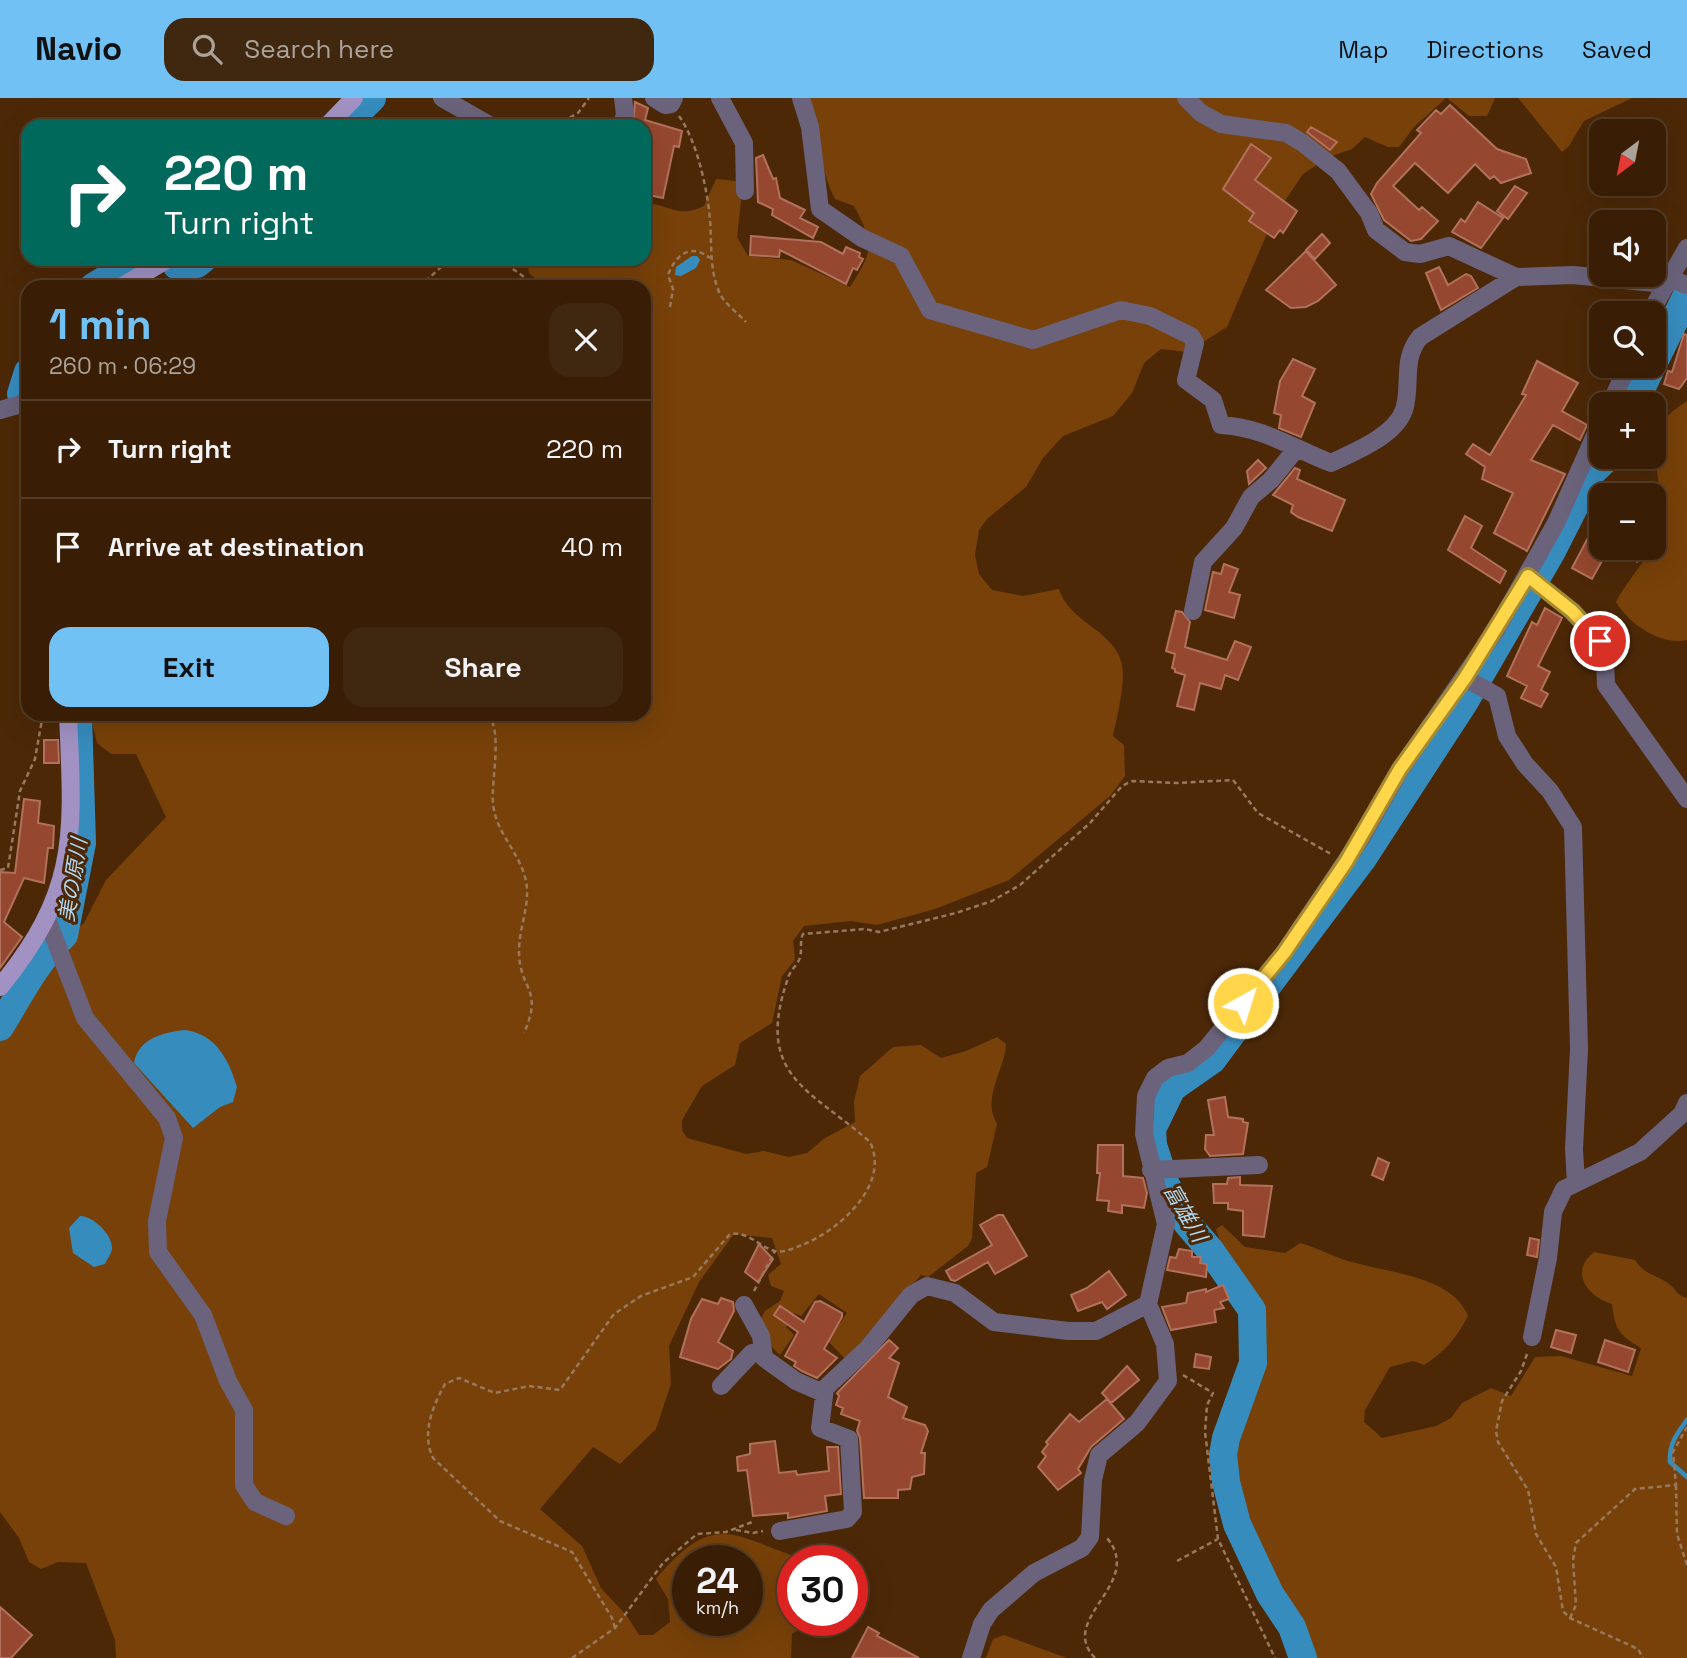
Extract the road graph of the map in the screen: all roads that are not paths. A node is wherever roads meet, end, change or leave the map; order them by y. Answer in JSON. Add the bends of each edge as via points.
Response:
{"nodes":[{"id":1,"x":354,"y":98,"type":"edge"},
{"id":2,"x":442,"y":98,"type":"edge"},
{"id":3,"x":623,"y":98,"type":"edge"},
{"id":4,"x":720,"y":98,"type":"edge"},
{"id":5,"x":801,"y":98,"type":"edge"},
{"id":6,"x":1186,"y":98,"type":"edge"},
{"id":7,"x":334,"y":119,"type":"edge"},
{"id":8,"x":479,"y":119,"type":"edge"},
{"id":9,"x":624,"y":119,"type":"edge"},
{"id":10,"x":745,"y":191,"type":"dead end"},
{"id":11,"x":1687,"y":248,"type":"edge"},
{"id":12,"x":156,"y":266,"type":"edge"},
{"id":13,"x":1589,"y":276,"type":"edge"},
{"id":14,"x":1516,"y":277,"type":"junction"},
{"id":15,"x":133,"y":280,"type":"edge"},
{"id":16,"x":1666,"y":281,"type":"joint"},
{"id":17,"x":1687,"y":285,"type":"edge"},
{"id":18,"x":21,"y":404,"type":"edge"},
{"id":19,"x":0,"y":410,"type":"edge"},
{"id":20,"x":1296,"y":449,"type":"junction"},
{"id":21,"x":1589,"y":449,"type":"edge"},
{"id":22,"x":1528,"y":576,"type":"junction"},
{"id":23,"x":1194,"y":611,"type":"dead end"},
{"id":24,"x":1473,"y":683,"type":"junction"},
{"id":25,"x":68,"y":721,"type":"edge"},
{"id":26,"x":1687,"y":799,"type":"edge"},
{"id":27,"x":47,"y":919,"type":"junction"},
{"id":28,"x":0,"y":987,"type":"edge"},
{"id":29,"x":1687,"y":1103,"type":"edge"},
{"id":30,"x":1259,"y":1165,"type":"dead end"},
{"id":31,"x":1151,"y":1170,"type":"junction"},
{"id":32,"x":1576,"y":1183,"type":"junction"},
{"id":33,"x":1148,"y":1304,"type":"junction"},
{"id":34,"x":744,"y":1305,"type":"road end"},
{"id":35,"x":1532,"y":1337,"type":"road end"},
{"id":36,"x":762,"y":1350,"type":"junction"},
{"id":37,"x":721,"y":1386,"type":"dead end"},
{"id":38,"x":825,"y":1388,"type":"junction"},
{"id":39,"x":286,"y":1516,"type":"dead end"},
{"id":40,"x":780,"y":1531,"type":"road end"},
{"id":41,"x":971,"y":1658,"type":"edge"}],
"edges":[{"from":1,"to":7,"type":"main road"},
{"from":2,"to":8,"type":"street"},
{"from":3,"to":9,"type":"street"},
{"from":4,"to":10,"type":"street","via":[[744,143]]},
{"from":5,"to":20,"type":"street","via":[[810,127],[820,209],[862,239],[901,257],[930,310],[1033,340],[1113,311],[1150,316],[1195,342],[1186,380],[1213,400],[1221,425],[1266,434]]},
{"from":6,"to":14,"type":"street","via":[[1221,124],[1286,133],[1303,143],[1338,171],[1376,230],[1405,252],[1420,254],[1449,246]]},
{"from":11,"to":16,"type":"street"},
{"from":12,"to":15,"type":"main road"},
{"from":13,"to":14,"type":"street"},
{"from":14,"to":20,"type":"street","via":[[1438,325],[1412,347],[1404,409],[1396,423],[1331,463]]},
{"from":16,"to":17,"type":"street"},
{"from":18,"to":19,"type":"street"},
{"from":20,"to":23,"type":"street","via":[[1251,497],[1234,528],[1203,562]]},
{"from":21,"to":22,"type":"street"},
{"from":22,"to":24,"type":"street"},
{"from":22,"to":26,"type":"street","via":[[1572,611],[1600,641],[1606,685]]},
{"from":24,"to":31,"type":"street","via":[[1400,769],[1346,862],[1284,953],[1207,1048],[1155,1078],[1143,1114]]},
{"from":24,"to":32,"type":"street","via":[[1496,696],[1507,736],[1573,828],[1579,1049]]},
{"from":25,"to":27,"type":"main road","via":[[69,850],[61,889]]},
{"from":27,"to":28,"type":"main road"},
{"from":27,"to":39,"type":"street","via":[[85,1018],[167,1118],[174,1138],[157,1221],[158,1252],[203,1315],[244,1410],[244,1485],[256,1503]]},
{"from":29,"to":32,"type":"street","via":[[1682,1114],[1640,1152]]},
{"from":30,"to":31,"type":"street"},
{"from":31,"to":33,"type":"street","via":[[1166,1224]]},
{"from":32,"to":35,"type":"street","via":[[1564,1189],[1553,1212]]},
{"from":33,"to":38,"type":"street","via":[[1096,1331],[1068,1331],[994,1322],[955,1293],[927,1286],[911,1295],[869,1348]]},
{"from":33,"to":41,"type":"street","via":[[1165,1344],[1168,1381],[1137,1423],[1099,1455],[1090,1532],[1082,1548],[1034,1573],[991,1610]]},
{"from":34,"to":36,"type":"street","via":[[761,1336]]},
{"from":36,"to":37,"type":"street","via":[[752,1353]]},
{"from":36,"to":38,"type":"street","via":[[779,1371],[821,1392]]},
{"from":38,"to":40,"type":"street","via":[[820,1428],[849,1439],[853,1512],[847,1519]]}]}
